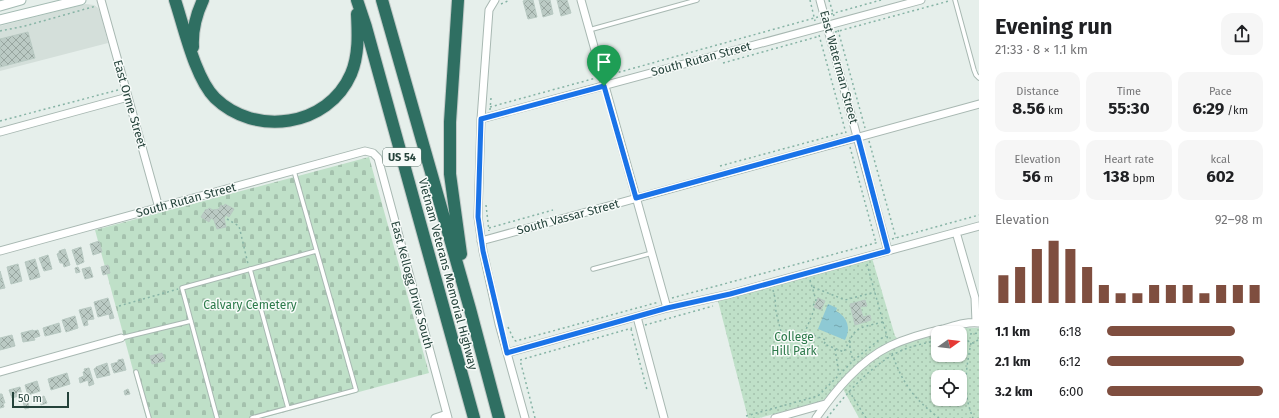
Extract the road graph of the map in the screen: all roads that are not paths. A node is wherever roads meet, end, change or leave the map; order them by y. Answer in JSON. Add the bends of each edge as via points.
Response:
{"nodes":[{"id":1,"x":21,"y":0,"type":"edge"},
{"id":2,"x":81,"y":0,"type":"edge"},
{"id":3,"x":175,"y":0,"type":"edge"},
{"id":4,"x":203,"y":0,"type":"edge"},
{"id":5,"x":357,"y":0,"type":"edge"},
{"id":6,"x":382,"y":0,"type":"edge"},
{"id":7,"x":458,"y":0,"type":"edge"},
{"id":8,"x":495,"y":0,"type":"edge"},
{"id":9,"x":581,"y":0,"type":"edge"},
{"id":10,"x":697,"y":0,"type":"edge"},
{"id":11,"x":820,"y":0,"type":"edge"},
{"id":12,"x":921,"y":0,"type":"edge"},
{"id":13,"x":955,"y":0,"type":"edge"},
{"id":14,"x":102,"y":2,"type":"edge"},
{"id":15,"x":0,"y":6,"type":"edge"},
{"id":16,"x":2,"y":20,"type":"edge"},
{"id":17,"x":827,"y":25,"type":"junction"},
{"id":18,"x":589,"y":30,"type":"junction"},
{"id":19,"x":194,"y":60,"type":"junction"},
{"id":20,"x":979,"y":78,"type":"edge"},
{"id":21,"x":604,"y":86,"type":"junction"},
{"id":22,"x":128,"y":97,"type":"junction"},
{"id":23,"x":979,"y":104,"type":"edge"},
{"id":24,"x":481,"y":119,"type":"junction"},
{"id":25,"x":0,"y":132,"type":"edge"},
{"id":26,"x":858,"y":137,"type":"junction"},
{"id":27,"x":373,"y":153,"type":"joint"},
{"id":28,"x":294,"y":171,"type":"junction"},
{"id":29,"x":636,"y":198,"type":"junction"},
{"id":30,"x":159,"y":208,"type":"junction"},
{"id":31,"x":979,"y":226,"type":"edge"},
{"id":32,"x":956,"y":232,"type":"junction"},
{"id":33,"x":481,"y":241,"type":"junction"},
{"id":34,"x":0,"y":251,"type":"edge"},
{"id":35,"x":316,"y":251,"type":"junction"},
{"id":36,"x":888,"y":251,"type":"junction"},
{"id":37,"x":652,"y":253,"type":"junction"},
{"id":38,"x":250,"y":269,"type":"junction"},
{"id":39,"x":593,"y":269,"type":"dead end"},
{"id":40,"x":667,"y":308,"type":"junction"},
{"id":41,"x":470,"y":309,"type":"junction"},
{"id":42,"x":636,"y":317,"type":"junction"},
{"id":43,"x":191,"y":321,"type":"junction"},
{"id":44,"x":977,"y":323,"type":"edge"},
{"id":45,"x":121,"y":338,"type":"joint"},
{"id":46,"x":507,"y":353,"type":"junction"},
{"id":47,"x":0,"y":372,"type":"edge"},
{"id":48,"x":136,"y":372,"type":"dead end"},
{"id":49,"x":826,"y":404,"type":"junction"},
{"id":50,"x":288,"y":408,"type":"junction"},
{"id":51,"x":447,"y":416,"type":"edge"},
{"id":52,"x":149,"y":418,"type":"edge"},
{"id":53,"x":217,"y":418,"type":"edge"},
{"id":54,"x":252,"y":418,"type":"edge"},
{"id":55,"x":435,"y":418,"type":"edge"},
{"id":56,"x":474,"y":418,"type":"edge"},
{"id":57,"x":498,"y":418,"type":"edge"},
{"id":58,"x":525,"y":418,"type":"edge"},
{"id":59,"x":664,"y":418,"type":"edge"},
{"id":60,"x":774,"y":418,"type":"edge"},
{"id":61,"x":816,"y":418,"type":"edge"}],
"edges":[{"from":1,"to":15,"type":"main road"},
{"from":2,"to":16,"type":"main road"},
{"from":3,"to":19,"type":"highway"},
{"from":4,"to":19,"type":"highway","via":[[194,26]]},
{"from":5,"to":19,"type":"highway","via":[[358,47],[351,74],[331,102],[304,117],[271,123],[244,117],[232,111],[215,98],[204,83]]},
{"from":5,"to":56,"type":"highway","name":"Vietnam Veterans Memorial Highway","number":"US 54"},
{"from":6,"to":41,"type":"highway","name":"Vietnam Veterans Memorial Highway","number":"US 54"},
{"from":7,"to":41,"type":"highway","via":[[450,122],[450,174]]},
{"from":8,"to":24,"type":"street","via":[[489,10]]},
{"from":9,"to":18,"type":"street"},
{"from":10,"to":18,"type":"lane"},
{"from":11,"to":17,"type":"street","name":"East Waterman Street"},
{"from":12,"to":17,"type":"street","name":"South Rutan Street"},
{"from":13,"to":20,"type":"lane","via":[[974,70]]},
{"from":14,"to":22,"type":"street","name":"East Orme Street"},
{"from":15,"to":16,"type":"lane"},
{"from":17,"to":21,"type":"street","name":"South Rutan Street"},
{"from":17,"to":26,"type":"street","name":"East Waterman Street"},
{"from":18,"to":21,"type":"street"},
{"from":21,"to":24,"type":"street","name":"South Rutan Street"},
{"from":21,"to":29,"type":"street"},
{"from":22,"to":25,"type":"street"},
{"from":22,"to":30,"type":"street","name":"East Orme Street"},
{"from":23,"to":26,"type":"street","name":"South Vassar Street"},
{"from":24,"to":33,"type":"street","via":[[478,217]]},
{"from":26,"to":29,"type":"street","name":"South Vassar Street"},
{"from":26,"to":36,"type":"street","name":"East Waterman Street"},
{"from":27,"to":28,"type":"street","name":"South Rutan Street","via":[[365,151]]},
{"from":27,"to":51,"type":"street","name":"East Kellogg Drive South","via":[[378,158]]},
{"from":28,"to":30,"type":"street","name":"South Rutan Street"},
{"from":28,"to":35,"type":"lane"},
{"from":29,"to":33,"type":"street","name":"South Vassar Street"},
{"from":29,"to":37,"type":"street"},
{"from":30,"to":34,"type":"street","name":"South Rutan Street"},
{"from":31,"to":32,"type":"street"},
{"from":32,"to":36,"type":"street"},
{"from":32,"to":44,"type":"street","via":[[975,298]]},
{"from":33,"to":46,"type":"street"},
{"from":35,"to":38,"type":"lane"},
{"from":35,"to":50,"type":"lane","via":[[356,390]]},
{"from":36,"to":40,"type":"street","via":[[730,294]]},
{"from":37,"to":39,"type":"lane"},
{"from":37,"to":40,"type":"street"},
{"from":38,"to":43,"type":"lane","via":[[182,288]]},
{"from":38,"to":50,"type":"lane"},
{"from":40,"to":42,"type":"street"},
{"from":41,"to":57,"type":"highway","name":"Vietnam Veterans Memorial Highway","number":"US 54"},
{"from":42,"to":46,"type":"street"},
{"from":42,"to":59,"type":"street"},
{"from":43,"to":45,"type":"lane"},
{"from":43,"to":53,"type":"lane"},
{"from":44,"to":49,"type":"street","via":[[928,332],[889,346],[860,367]]},
{"from":45,"to":47,"type":"street"},
{"from":46,"to":58,"type":"street"},
{"from":48,"to":52,"type":"lane"},
{"from":49,"to":60,"type":"street"},
{"from":49,"to":61,"type":"street"},
{"from":50,"to":54,"type":"lane"},
{"from":51,"to":55,"type":"street"}]}
